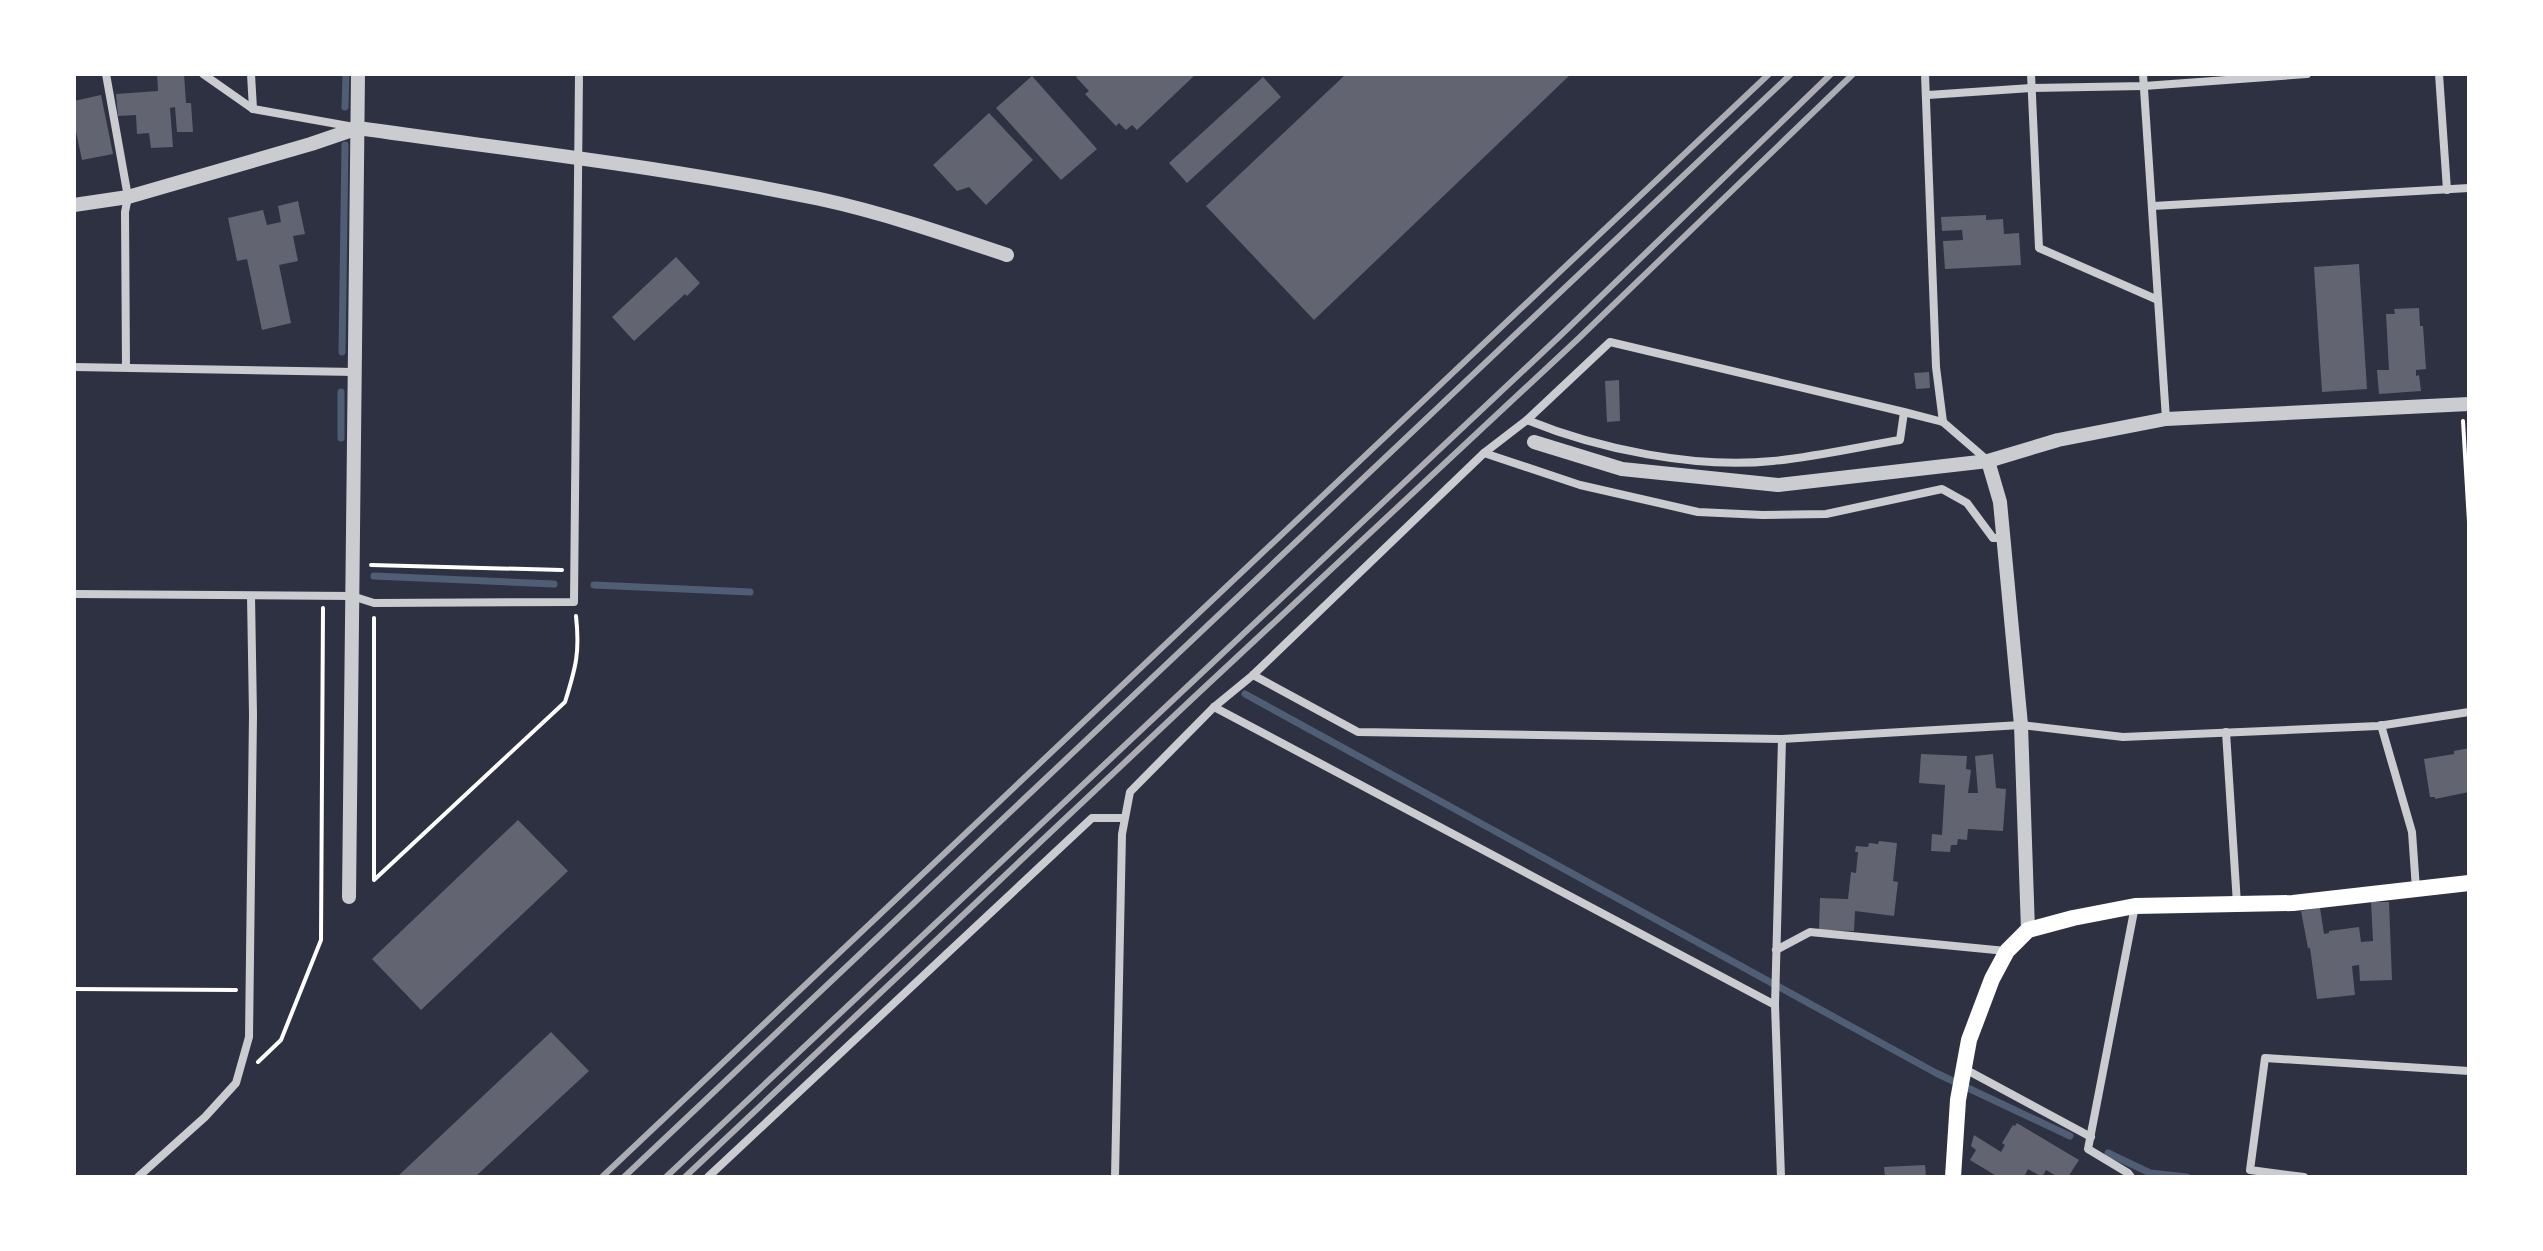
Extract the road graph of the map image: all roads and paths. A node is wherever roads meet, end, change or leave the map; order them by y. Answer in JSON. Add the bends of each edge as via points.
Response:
{"nodes":[{"id":1,"x":106,"y":74,"type":"edge"},
{"id":2,"x":203,"y":74,"type":"edge"},
{"id":3,"x":251,"y":74,"type":"edge"},
{"id":4,"x":358,"y":74,"type":"edge"},
{"id":5,"x":579,"y":74,"type":"edge"},
{"id":6,"x":1925,"y":74,"type":"edge"},
{"id":7,"x":2031,"y":74,"type":"edge"},
{"id":8,"x":2143,"y":74,"type":"edge"},
{"id":9,"x":2307,"y":74,"type":"edge"},
{"id":10,"x":2439,"y":74,"type":"edge"},
{"id":11,"x":2144,"y":86,"type":"junction"},
{"id":12,"x":2031,"y":88,"type":"junction"},
{"id":13,"x":1928,"y":95,"type":"junction"},
{"id":14,"x":253,"y":109,"type":"junction"},
{"id":15,"x":358,"y":128,"type":"junction"},
{"id":16,"x":579,"y":159,"type":"junction"},
{"id":17,"x":2469,"y":188,"type":"edge"},
{"id":18,"x":2447,"y":190,"type":"junction"},
{"id":19,"x":128,"y":197,"type":"junction"},
{"id":20,"x":74,"y":205,"type":"edge"},
{"id":21,"x":2153,"y":206,"type":"junction"},
{"id":22,"x":1007,"y":255,"type":"dead end"},
{"id":23,"x":2158,"y":300,"type":"junction"},
{"id":24,"x":74,"y":367,"type":"edge"},
{"id":25,"x":126,"y":367,"type":"junction"},
{"id":26,"x":355,"y":372,"type":"junction"},
{"id":27,"x":2465,"y":404,"type":"edge"},
{"id":28,"x":1904,"y":412,"type":"junction"},
{"id":29,"x":2166,"y":419,"type":"junction"},
{"id":30,"x":1527,"y":420,"type":"junction"},
{"id":31,"x":1943,"y":422,"type":"junction"},
{"id":32,"x":1534,"y":442,"type":"dead end"},
{"id":33,"x":1484,"y":453,"type":"junction"},
{"id":34,"x":1988,"y":461,"type":"junction"},
{"id":35,"x":2469,"y":522,"type":"edge"},
{"id":36,"x":2003,"y":538,"type":"junction"},
{"id":37,"x":353,"y":564,"type":"junction"},
{"id":38,"x":574,"y":570,"type":"junction"},
{"id":39,"x":74,"y":594,"type":"edge"},
{"id":40,"x":251,"y":596,"type":"junction"},
{"id":41,"x":323,"y":596,"type":"junction"},
{"id":42,"x":352,"y":596,"type":"junction"},
{"id":43,"x":574,"y":602,"type":"junction"},
{"id":44,"x":374,"y":603,"type":"junction"},
{"id":45,"x":1253,"y":675,"type":"junction"},
{"id":46,"x":1214,"y":707,"type":"junction"},
{"id":47,"x":2469,"y":712,"type":"edge"},
{"id":48,"x":2021,"y":725,"type":"junction"},
{"id":49,"x":2381,"y":725,"type":"junction"},
{"id":50,"x":2226,"y":732,"type":"junction"},
{"id":51,"x":1782,"y":739,"type":"junction"},
{"id":52,"x":1124,"y":818,"type":"junction"},
{"id":53,"x":2469,"y":883,"type":"edge"},
{"id":54,"x":2416,"y":889,"type":"junction"},
{"id":55,"x":349,"y":897,"type":"dead end"},
{"id":56,"x":2237,"y":904,"type":"junction"},
{"id":57,"x":2135,"y":906,"type":"junction"},
{"id":58,"x":2028,"y":930,"type":"junction"},
{"id":59,"x":1776,"y":950,"type":"junction"},
{"id":60,"x":2007,"y":951,"type":"junction"},
{"id":61,"x":74,"y":989,"type":"edge"},
{"id":62,"x":248,"y":990,"type":"junction"},
{"id":63,"x":1775,"y":1005,"type":"junction"},
{"id":64,"x":1962,"y":1070,"type":"junction"},
{"id":65,"x":2469,"y":1071,"type":"edge"},
{"id":66,"x":236,"y":1083,"type":"junction"},
{"id":67,"x":2091,"y":1137,"type":"junction"},
{"id":68,"x":2250,"y":1174,"type":"edge"},
{"id":69,"x":138,"y":1177,"type":"edge"},
{"id":70,"x":708,"y":1177,"type":"edge"},
{"id":71,"x":1115,"y":1177,"type":"edge"},
{"id":72,"x":1781,"y":1177,"type":"edge"},
{"id":73,"x":1953,"y":1177,"type":"edge"},
{"id":74,"x":2131,"y":1177,"type":"edge"},
{"id":75,"x":2304,"y":1177,"type":"edge"}],
"edges":[{"from":1,"to":19,"type":"street"},
{"from":2,"to":14,"type":"street"},
{"from":3,"to":14,"type":"street"},
{"from":4,"to":15,"type":"street"},
{"from":5,"to":16,"type":"street"},
{"from":6,"to":13,"type":"street"},
{"from":7,"to":12,"type":"street"},
{"from":8,"to":11,"type":"street"},
{"from":9,"to":11,"type":"street"},
{"from":10,"to":18,"type":"street"},
{"from":11,"to":12,"type":"street"},
{"from":11,"to":21,"type":"street"},
{"from":12,"to":13,"type":"street"},
{"from":12,"to":23,"type":"street","via":[[2039,248]]},
{"from":13,"to":31,"type":"street","via":[[1936,367]]},
{"from":14,"to":15,"type":"street"},
{"from":15,"to":16,"type":"street"},
{"from":15,"to":19,"type":"street"},
{"from":15,"to":26,"type":"street"},
{"from":16,"to":22,"type":"street","via":[[821,199]]},
{"from":16,"to":38,"type":"street"},
{"from":17,"to":18,"type":"street"},
{"from":18,"to":21,"type":"street"},
{"from":19,"to":20,"type":"street"},
{"from":19,"to":25,"type":"street"},
{"from":21,"to":23,"type":"street"},
{"from":23,"to":29,"type":"street"},
{"from":24,"to":25,"type":"street"},
{"from":25,"to":26,"type":"street"},
{"from":26,"to":37,"type":"street"},
{"from":27,"to":29,"type":"street"},
{"from":27,"to":35,"type":"path"},
{"from":28,"to":30,"type":"street","via":[[1900,440],[1772,461],[1702,462],[1596,443]]},
{"from":28,"to":30,"type":"street","via":[[1610,342]]},
{"from":28,"to":31,"type":"street"},
{"from":29,"to":34,"type":"street","via":[[2058,440]]},
{"from":30,"to":33,"type":"street"},
{"from":31,"to":34,"type":"street"},
{"from":32,"to":34,"type":"street","via":[[1622,469],[1778,485]]},
{"from":33,"to":36,"type":"street","via":[[1580,485],[1698,512],[1826,514],[1942,489],[1967,503],[1993,538]]},
{"from":33,"to":45,"type":"street"},
{"from":34,"to":36,"type":"street"},
{"from":36,"to":48,"type":"street"},
{"from":37,"to":38,"type":"path"},
{"from":37,"to":42,"type":"street"},
{"from":38,"to":43,"type":"street"},
{"from":39,"to":40,"type":"street"},
{"from":40,"to":41,"type":"street"},
{"from":40,"to":62,"type":"street"},
{"from":41,"to":42,"type":"street"},
{"from":41,"to":66,"type":"path","via":[[321,940],[281,1040]]},
{"from":42,"to":44,"type":"street"},
{"from":42,"to":55,"type":"street"},
{"from":43,"to":44,"type":"street"},
{"from":43,"to":44,"type":"path","via":[[579,644],[565,702],[374,880]]},
{"from":45,"to":46,"type":"street"},
{"from":45,"to":51,"type":"street","via":[[1358,732]]},
{"from":46,"to":52,"type":"street","via":[[1130,792]]},
{"from":46,"to":63,"type":"street"},
{"from":47,"to":49,"type":"street"},
{"from":48,"to":50,"type":"street","via":[[2123,737]]},
{"from":48,"to":51,"type":"street"},
{"from":48,"to":58,"type":"street"},
{"from":49,"to":50,"type":"street"},
{"from":49,"to":54,"type":"street","via":[[2412,832]]},
{"from":50,"to":56,"type":"street"},
{"from":51,"to":59,"type":"street"},
{"from":52,"to":70,"type":"street","via":[[1092,818]]},
{"from":52,"to":71,"type":"street"},
{"from":53,"to":54,"type":"main road"},
{"from":54,"to":56,"type":"main road"},
{"from":56,"to":57,"type":"main road"},
{"from":57,"to":58,"type":"main road"},
{"from":57,"to":67,"type":"street"},
{"from":58,"to":60,"type":"main road"},
{"from":59,"to":60,"type":"street","via":[[1810,932]]},
{"from":59,"to":63,"type":"street"},
{"from":60,"to":64,"type":"main road","via":[[1992,979]]},
{"from":61,"to":62,"type":"path"},
{"from":62,"to":66,"type":"street","via":[[249,1037]]},
{"from":63,"to":72,"type":"street"},
{"from":64,"to":67,"type":"street"},
{"from":64,"to":73,"type":"main road"},
{"from":65,"to":68,"type":"street","via":[[2265,1058]]},
{"from":66,"to":69,"type":"street"},
{"from":67,"to":74,"type":"street","via":[[2088,1149]]},
{"from":68,"to":75,"type":"street"}]}
